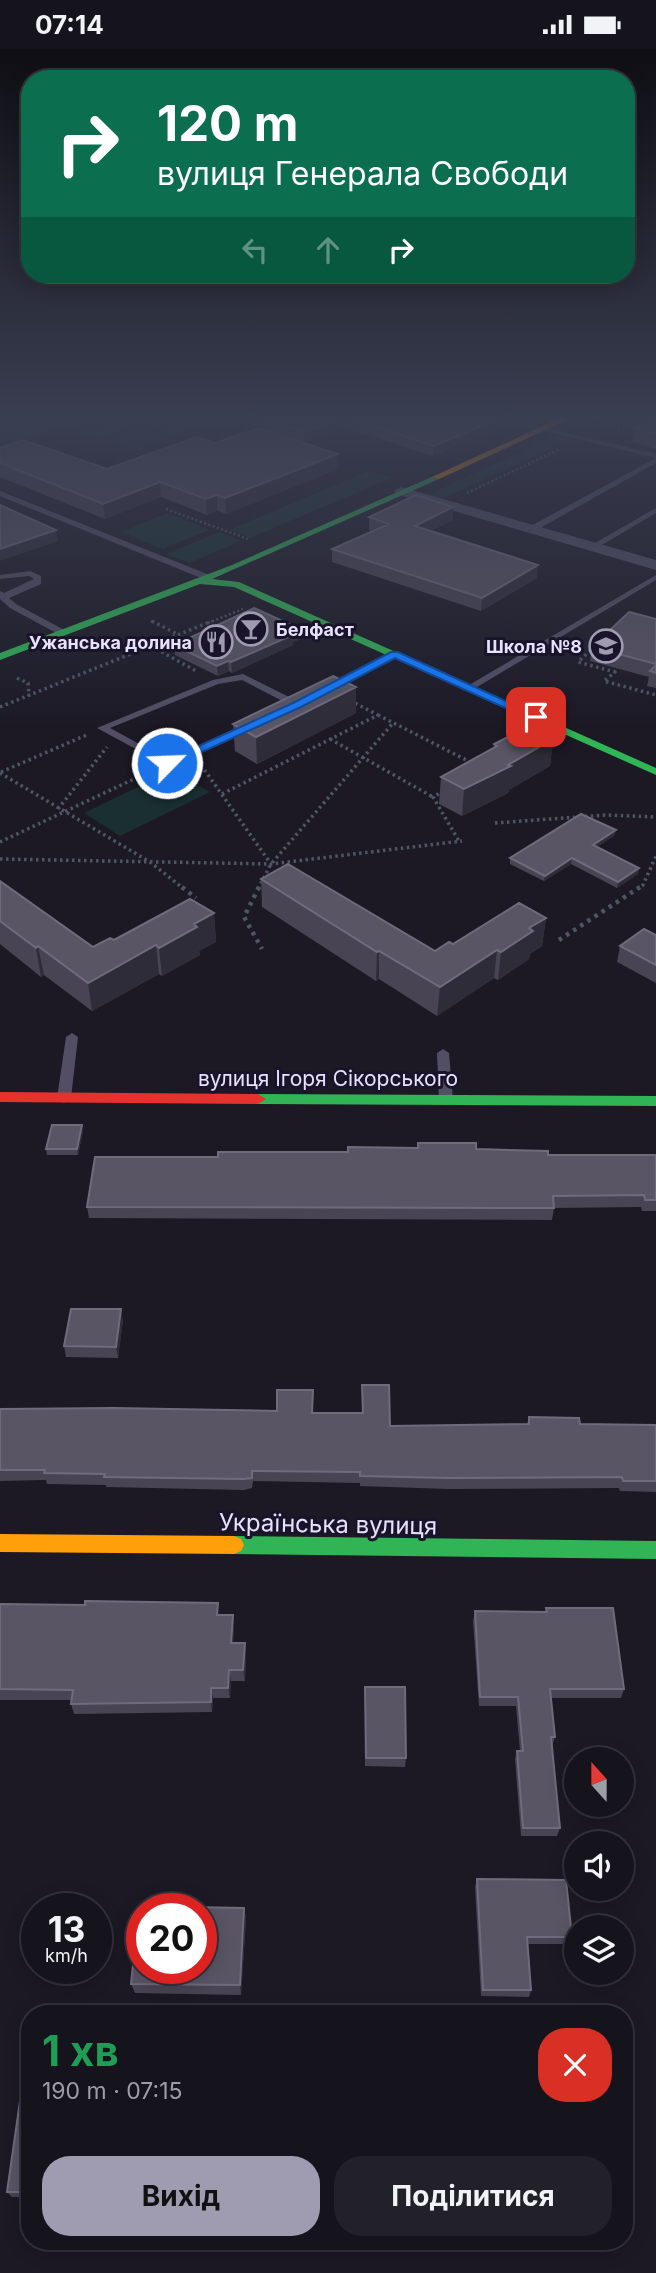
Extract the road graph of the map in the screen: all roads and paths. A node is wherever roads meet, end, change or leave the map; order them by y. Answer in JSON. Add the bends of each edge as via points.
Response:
{"nodes":[{"id":1,"x":68,"y":522,"type":"edge"},
{"id":2,"x":200,"y":522,"type":"edge"},
{"id":3,"x":341,"y":522,"type":"edge"},
{"id":4,"x":503,"y":522,"type":"edge"},
{"id":5,"x":544,"y":522,"type":"edge"},
{"id":6,"x":636,"y":522,"type":"edge"},
{"id":7,"x":530,"y":530,"type":"junction"},
{"id":8,"x":252,"y":541,"type":"dead end"},
{"id":9,"x":592,"y":547,"type":"junction"},
{"id":10,"x":656,"y":565,"type":"edge"},
{"id":11,"x":236,"y":576,"type":"junction"},
{"id":12,"x":0,"y":577,"type":"edge"},
{"id":13,"x":656,"y":577,"type":"edge"},
{"id":14,"x":205,"y":580,"type":"junction"},
{"id":15,"x":2,"y":595,"type":"edge"},
{"id":16,"x":263,"y":595,"type":"junction"},
{"id":17,"x":63,"y":633,"type":"junction"},
{"id":18,"x":598,"y":644,"type":"edge"},
{"id":19,"x":150,"y":646,"type":"junction"},
{"id":20,"x":395,"y":654,"type":"junction"},
{"id":21,"x":0,"y":657,"type":"edge"},
{"id":22,"x":18,"y":678,"type":"dead end"},
{"id":23,"x":216,"y":682,"type":"junction"},
{"id":24,"x":469,"y":688,"type":"junction"},
{"id":25,"x":326,"y":690,"type":"junction"},
{"id":26,"x":656,"y":695,"type":"edge"},
{"id":27,"x":29,"y":696,"type":"junction"},
{"id":28,"x":297,"y":705,"type":"junction"},
{"id":29,"x":0,"y":707,"type":"edge"},
{"id":30,"x":285,"y":710,"type":"edge"},
{"id":31,"x":378,"y":715,"type":"junction"},
{"id":32,"x":262,"y":720,"type":"edge"},
{"id":33,"x":393,"y":723,"type":"junction"},
{"id":34,"x":102,"y":728,"type":"junction"},
{"id":35,"x":116,"y":736,"type":"junction"},
{"id":36,"x":329,"y":739,"type":"junction"},
{"id":37,"x":192,"y":752,"type":"junction"},
{"id":38,"x":363,"y":756,"type":"junction"},
{"id":39,"x":167,"y":763,"type":"junction"},
{"id":40,"x":484,"y":769,"type":"edge"},
{"id":41,"x":656,"y":772,"type":"edge"},
{"id":42,"x":0,"y":773,"type":"edge"},
{"id":43,"x":453,"y":786,"type":"edge"},
{"id":44,"x":222,"y":795,"type":"junction"},
{"id":45,"x":433,"y":797,"type":"junction"},
{"id":46,"x":58,"y":809,"type":"junction"},
{"id":47,"x":66,"y":813,"type":"junction"},
{"id":48,"x":656,"y":817,"type":"edge"},
{"id":49,"x":495,"y":823,"type":"dead end"},
{"id":50,"x":0,"y":842,"type":"edge"},
{"id":51,"x":656,"y":856,"type":"edge"},
{"id":52,"x":0,"y":859,"type":"edge"},
{"id":53,"x":150,"y":862,"type":"junction"},
{"id":54,"x":271,"y":864,"type":"junction"},
{"id":55,"x":196,"y":898,"type":"dead end"},
{"id":56,"x":559,"y":940,"type":"dead end"},
{"id":57,"x":262,"y":949,"type":"dead end"},
{"id":58,"x":72,"y":1037,"type":"dead end"},
{"id":59,"x":443,"y":1053,"type":"dead end"},
{"id":60,"x":0,"y":1097,"type":"edge"},
{"id":61,"x":64,"y":1098,"type":"junction"},
{"id":62,"x":446,"y":1100,"type":"junction"},
{"id":63,"x":656,"y":1101,"type":"edge"},
{"id":64,"x":0,"y":1543,"type":"edge"},
{"id":65,"x":656,"y":1550,"type":"edge"}],
"edges":[{"from":1,"to":14,"type":"lane"},
{"from":2,"to":8,"type":"path"},
{"from":3,"to":11,"type":"street"},
{"from":4,"to":7,"type":"street"},
{"from":5,"to":7,"type":"lane"},
{"from":6,"to":9,"type":"lane"},
{"from":7,"to":9,"type":"street"},
{"from":9,"to":10,"type":"street"},
{"from":11,"to":14,"type":"street"},
{"from":11,"to":16,"type":"street"},
{"from":12,"to":15,"type":"lane","via":[[30,573],[38,582]]},
{"from":13,"to":24,"type":"lane"},
{"from":14,"to":17,"type":"street"},
{"from":15,"to":17,"type":"lane","via":[[13,606]]},
{"from":16,"to":19,"type":"path","via":[[250,606]]},
{"from":16,"to":20,"type":"street"},
{"from":17,"to":21,"type":"street"},
{"from":18,"to":26,"type":"path","via":[[578,661],[615,672],[604,681]]},
{"from":19,"to":23,"type":"path"},
{"from":19,"to":27,"type":"path"},
{"from":20,"to":24,"type":"street"},
{"from":20,"to":25,"type":"lane"},
{"from":22,"to":27,"type":"path","via":[[27,683]]},
{"from":23,"to":28,"type":"lane","via":[[243,677]]},
{"from":23,"to":34,"type":"lane"},
{"from":24,"to":41,"type":"street"},
{"from":25,"to":28,"type":"lane"},
{"from":25,"to":31,"type":"path"},
{"from":27,"to":29,"type":"path"},
{"from":28,"to":30,"type":"lane"},
{"from":31,"to":33,"type":"path"},
{"from":31,"to":36,"type":"path"},
{"from":32,"to":37,"type":"lane"},
{"from":33,"to":38,"type":"path"},
{"from":33,"to":40,"type":"path"},
{"from":34,"to":35,"type":"lane"},
{"from":34,"to":42,"type":"path"},
{"from":35,"to":39,"type":"lane"},
{"from":35,"to":46,"type":"path"},
{"from":36,"to":38,"type":"path"},
{"from":36,"to":44,"type":"path"},
{"from":37,"to":39,"type":"lane"},
{"from":37,"to":44,"type":"path"},
{"from":38,"to":45,"type":"path"},
{"from":38,"to":54,"type":"path"},
{"from":39,"to":47,"type":"path"},
{"from":42,"to":46,"type":"path"},
{"from":43,"to":45,"type":"path"},
{"from":44,"to":54,"type":"path"},
{"from":45,"to":54,"type":"path","via":[[460,841]]},
{"from":46,"to":47,"type":"path"},
{"from":47,"to":50,"type":"path"},
{"from":47,"to":53,"type":"path"},
{"from":48,"to":49,"type":"path","via":[[606,815]]},
{"from":51,"to":56,"type":"path","via":[[643,885]]},
{"from":52,"to":53,"type":"path"},
{"from":53,"to":54,"type":"path"},
{"from":53,"to":55,"type":"path"},
{"from":54,"to":57,"type":"path","via":[[244,917]]},
{"from":58,"to":61,"type":"lane"},
{"from":59,"to":62,"type":"lane"},
{"from":60,"to":61,"type":"street","name":"вулиця Ігоря Сікорського"},
{"from":61,"to":62,"type":"street","name":"вулиця Ігоря Сікорського"},
{"from":62,"to":63,"type":"street","name":"вулиця Ігоря Сікорського"},
{"from":64,"to":65,"type":"street","name":"Українська вулиця"}]}
